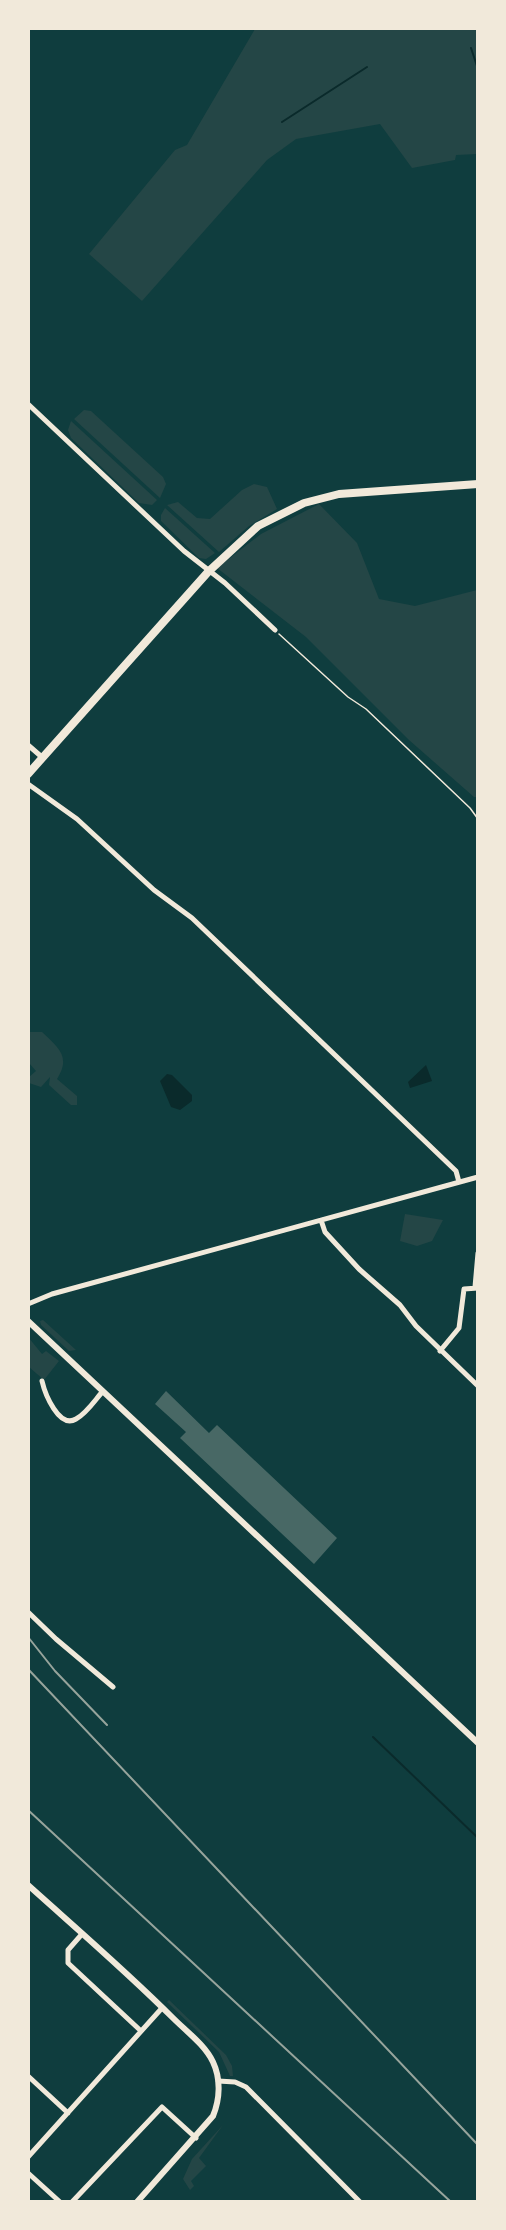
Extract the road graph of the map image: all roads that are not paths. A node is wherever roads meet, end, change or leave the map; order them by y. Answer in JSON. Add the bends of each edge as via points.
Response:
{"nodes":[{"id":1,"x":28,"y":404,"type":"edge"},
{"id":2,"x":477,"y":484,"type":"edge"},
{"id":3,"x":208,"y":572,"type":"junction"},
{"id":4,"x":274,"y":630,"type":"road end"},
{"id":5,"x":28,"y":745,"type":"edge"},
{"id":6,"x":43,"y":758,"type":"junction"},
{"id":7,"x":28,"y":774,"type":"edge"},
{"id":8,"x":28,"y":784,"type":"edge"},
{"id":9,"x":476,"y":1177,"type":"edge"},
{"id":10,"x":459,"y":1182,"type":"junction"},
{"id":11,"x":477,"y":1186,"type":"edge"},
{"id":12,"x":321,"y":1220,"type":"junction"},
{"id":13,"x":477,"y":1253,"type":"edge"},
{"id":14,"x":476,"y":1288,"type":"edge"},
{"id":15,"x":28,"y":1305,"type":"edge"},
{"id":16,"x":28,"y":1321,"type":"edge"},
{"id":17,"x":440,"y":1351,"type":"junction"},
{"id":18,"x":42,"y":1381,"type":"dead end"},
{"id":19,"x":477,"y":1386,"type":"edge"},
{"id":20,"x":103,"y":1391,"type":"junction"},
{"id":21,"x":28,"y":1612,"type":"edge"},
{"id":22,"x":113,"y":1687,"type":"dead end"},
{"id":23,"x":477,"y":1743,"type":"edge"},
{"id":24,"x":28,"y":1885,"type":"edge"},
{"id":25,"x":82,"y":1934,"type":"junction"},
{"id":26,"x":162,"y":2007,"type":"junction"},
{"id":27,"x":141,"y":2031,"type":"junction"},
{"id":28,"x":28,"y":2076,"type":"edge"},
{"id":29,"x":218,"y":2081,"type":"junction"},
{"id":30,"x":68,"y":2112,"type":"junction"},
{"id":31,"x":196,"y":2138,"type":"junction"},
{"id":32,"x":28,"y":2157,"type":"edge"},
{"id":33,"x":28,"y":2173,"type":"edge"},
{"id":34,"x":60,"y":2202,"type":"edge"},
{"id":35,"x":72,"y":2202,"type":"edge"},
{"id":36,"x":137,"y":2202,"type":"edge"},
{"id":37,"x":360,"y":2202,"type":"edge"}],
"edges":[{"from":1,"to":3,"type":"street"},
{"from":2,"to":3,"type":"main road","via":[[351,493],[304,503],[258,526]]},
{"from":3,"to":4,"type":"street"},
{"from":3,"to":6,"type":"main road"},
{"from":5,"to":6,"type":"street"},
{"from":6,"to":7,"type":"main road"},
{"from":8,"to":10,"type":"street","via":[[77,819],[154,890],[210,934],[396,1112],[456,1172]]},
{"from":9,"to":10,"type":"street"},
{"from":9,"to":11,"type":"street"},
{"from":10,"to":12,"type":"street"},
{"from":12,"to":15,"type":"street","via":[[52,1294]]},
{"from":12,"to":17,"type":"street","via":[[325,1232],[342,1251],[400,1305]]},
{"from":13,"to":14,"type":"street"},
{"from":14,"to":17,"type":"street","via":[[464,1289],[459,1328]]},
{"from":16,"to":20,"type":"street"},
{"from":17,"to":19,"type":"street"},
{"from":18,"to":20,"type":"street","via":[[49,1401],[68,1421],[85,1412]]},
{"from":20,"to":23,"type":"street"},
{"from":21,"to":22,"type":"street"},
{"from":24,"to":25,"type":"street"},
{"from":25,"to":26,"type":"street"},
{"from":25,"to":27,"type":"street","via":[[68,1950],[68,1963]]},
{"from":26,"to":27,"type":"street"},
{"from":26,"to":29,"type":"street","via":[[209,2055]]},
{"from":27,"to":30,"type":"street"},
{"from":28,"to":30,"type":"street"},
{"from":29,"to":31,"type":"street","via":[[216,2108]]},
{"from":29,"to":37,"type":"street","via":[[246,2087]]},
{"from":30,"to":32,"type":"street"},
{"from":31,"to":35,"type":"street","via":[[162,2107]]},
{"from":31,"to":36,"type":"street"},
{"from":33,"to":34,"type":"street"}]}
